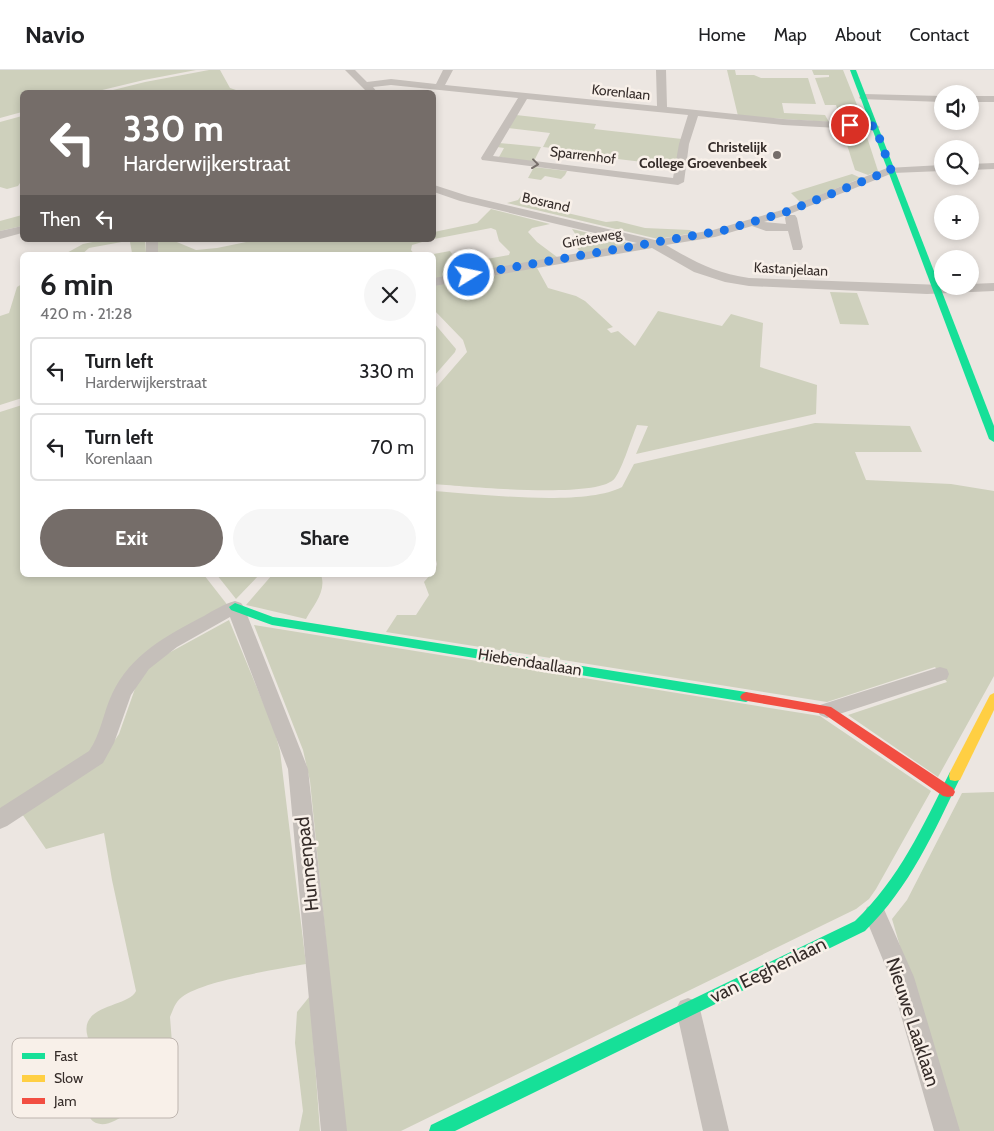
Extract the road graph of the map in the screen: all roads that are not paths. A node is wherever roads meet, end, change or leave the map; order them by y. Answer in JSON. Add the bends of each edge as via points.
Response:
{"nodes":[{"id":1,"x":350,"y":70,"type":"edge"},
{"id":2,"x":448,"y":70,"type":"edge"},
{"id":3,"x":661,"y":70,"type":"edge"},
{"id":4,"x":853,"y":70,"type":"edge"},
{"id":5,"x":439,"y":87,"type":"junction"},
{"id":6,"x":368,"y":89,"type":"edge"},
{"id":7,"x":524,"y":96,"type":"junction"},
{"id":8,"x":864,"y":97,"type":"junction"},
{"id":9,"x":934,"y":99,"type":"edge"},
{"id":10,"x":979,"y":99,"type":"edge"},
{"id":11,"x":994,"y":100,"type":"edge"},
{"id":12,"x":662,"y":110,"type":"junction"},
{"id":13,"x":694,"y":113,"type":"junction"},
{"id":14,"x":875,"y":126,"type":"junction"},
{"id":15,"x":994,"y":166,"type":"edge"},
{"id":16,"x":979,"y":167,"type":"edge"},
{"id":17,"x":934,"y":168,"type":"edge"},
{"id":18,"x":891,"y":170,"type":"junction"},
{"id":19,"x":436,"y":189,"type":"edge"},
{"id":20,"x":786,"y":212,"type":"junction"},
{"id":21,"x":754,"y":222,"type":"junction"},
{"id":22,"x":793,"y":228,"type":"junction"},
{"id":23,"x":20,"y":230,"type":"edge"},
{"id":24,"x":0,"y":235,"type":"edge"},
{"id":25,"x":653,"y":243,"type":"junction"},
{"id":26,"x":797,"y":247,"type":"dead end"},
{"id":27,"x":436,"y":282,"type":"edge"},
{"id":28,"x":934,"y":282,"type":"edge"},
{"id":29,"x":994,"y":287,"type":"edge"},
{"id":30,"x":979,"y":288,"type":"edge"},
{"id":31,"x":934,"y":290,"type":"edge"},
{"id":32,"x":939,"y":295,"type":"edge"},
{"id":33,"x":990,"y":420,"type":"edge"},
{"id":34,"x":994,"y":439,"type":"edge"},
{"id":35,"x":235,"y":607,"type":"junction"},
{"id":36,"x":940,"y":674,"type":"dead end"},
{"id":37,"x":994,"y":698,"type":"edge"},
{"id":38,"x":826,"y":710,"type":"junction"},
{"id":39,"x":948,"y":792,"type":"junction"},
{"id":40,"x":0,"y":820,"type":"edge"},
{"id":41,"x":875,"y":914,"type":"junction"},
{"id":42,"x":688,"y":1010,"type":"junction"},
{"id":43,"x":334,"y":1131,"type":"edge"},
{"id":44,"x":436,"y":1131,"type":"edge"},
{"id":45,"x":716,"y":1131,"type":"edge"},
{"id":46,"x":947,"y":1131,"type":"edge"}],
"edges":[{"from":1,"to":6,"type":"street"},
{"from":2,"to":5,"type":"street"},
{"from":3,"to":12,"type":"street"},
{"from":4,"to":8,"type":"street"},
{"from":5,"to":6,"type":"street","name":"Korenlaan","via":[[391,82]]},
{"from":5,"to":7,"type":"street","name":"Korenlaan"},
{"from":7,"to":12,"type":"street","name":"Korenlaan"},
{"from":7,"to":13,"type":"street","name":"Sparrenhof","one_way":true,"via":[[486,158],[678,182],[684,144]]},
{"from":8,"to":9,"type":"street"},
{"from":8,"to":14,"type":"street"},
{"from":10,"to":11,"type":"street"},
{"from":12,"to":13,"type":"street","name":"Korenlaan"},
{"from":13,"to":14,"type":"street","name":"Korenlaan","via":[[783,122]]},
{"from":14,"to":18,"type":"street"},
{"from":15,"to":16,"type":"street"},
{"from":17,"to":18,"type":"street","name":"Grieteweg"},
{"from":18,"to":20,"type":"street","name":"Grieteweg"},
{"from":18,"to":28,"type":"street"},
{"from":19,"to":25,"type":"street","name":"Bosrand","via":[[464,199]]},
{"from":20,"to":21,"type":"street","name":"Grieteweg"},
{"from":20,"to":22,"type":"street"},
{"from":21,"to":22,"type":"street","name":"Grieteweg","via":[[766,227]]},
{"from":21,"to":25,"type":"street","name":"Grieteweg","via":[[715,233]]},
{"from":22,"to":26,"type":"street"},
{"from":23,"to":24,"type":"street"},
{"from":25,"to":27,"type":"street","name":"Grieteweg"},
{"from":25,"to":31,"type":"street","name":"Kastanjelaan","via":[[698,269],[730,279]]},
{"from":29,"to":30,"type":"street","name":"Kastanjelaan"},
{"from":32,"to":33,"type":"street"},
{"from":33,"to":34,"type":"street"},
{"from":35,"to":38,"type":"street","name":"Hiebendaallaan","via":[[272,621]]},
{"from":35,"to":40,"type":"street","via":[[156,653],[136,670],[122,693],[96,756]]},
{"from":35,"to":43,"type":"street","name":"Hunnenpad","via":[[298,769]]},
{"from":36,"to":38,"type":"street","name":"Hiebendaallaan"},
{"from":37,"to":39,"type":"street","name":"van Eeghenlaan"},
{"from":38,"to":39,"type":"street","name":"Hiebendaallaan"},
{"from":39,"to":41,"type":"street","name":"van Eeghenlaan","via":[[893,892]]},
{"from":41,"to":42,"type":"street","name":"van Eeghenlaan","via":[[860,926]]},
{"from":41,"to":46,"type":"street","name":"Nieuwe Laaklaan","via":[[902,977]]},
{"from":42,"to":44,"type":"street","name":"van Eeghenlaan"},
{"from":42,"to":45,"type":"street"}]}
